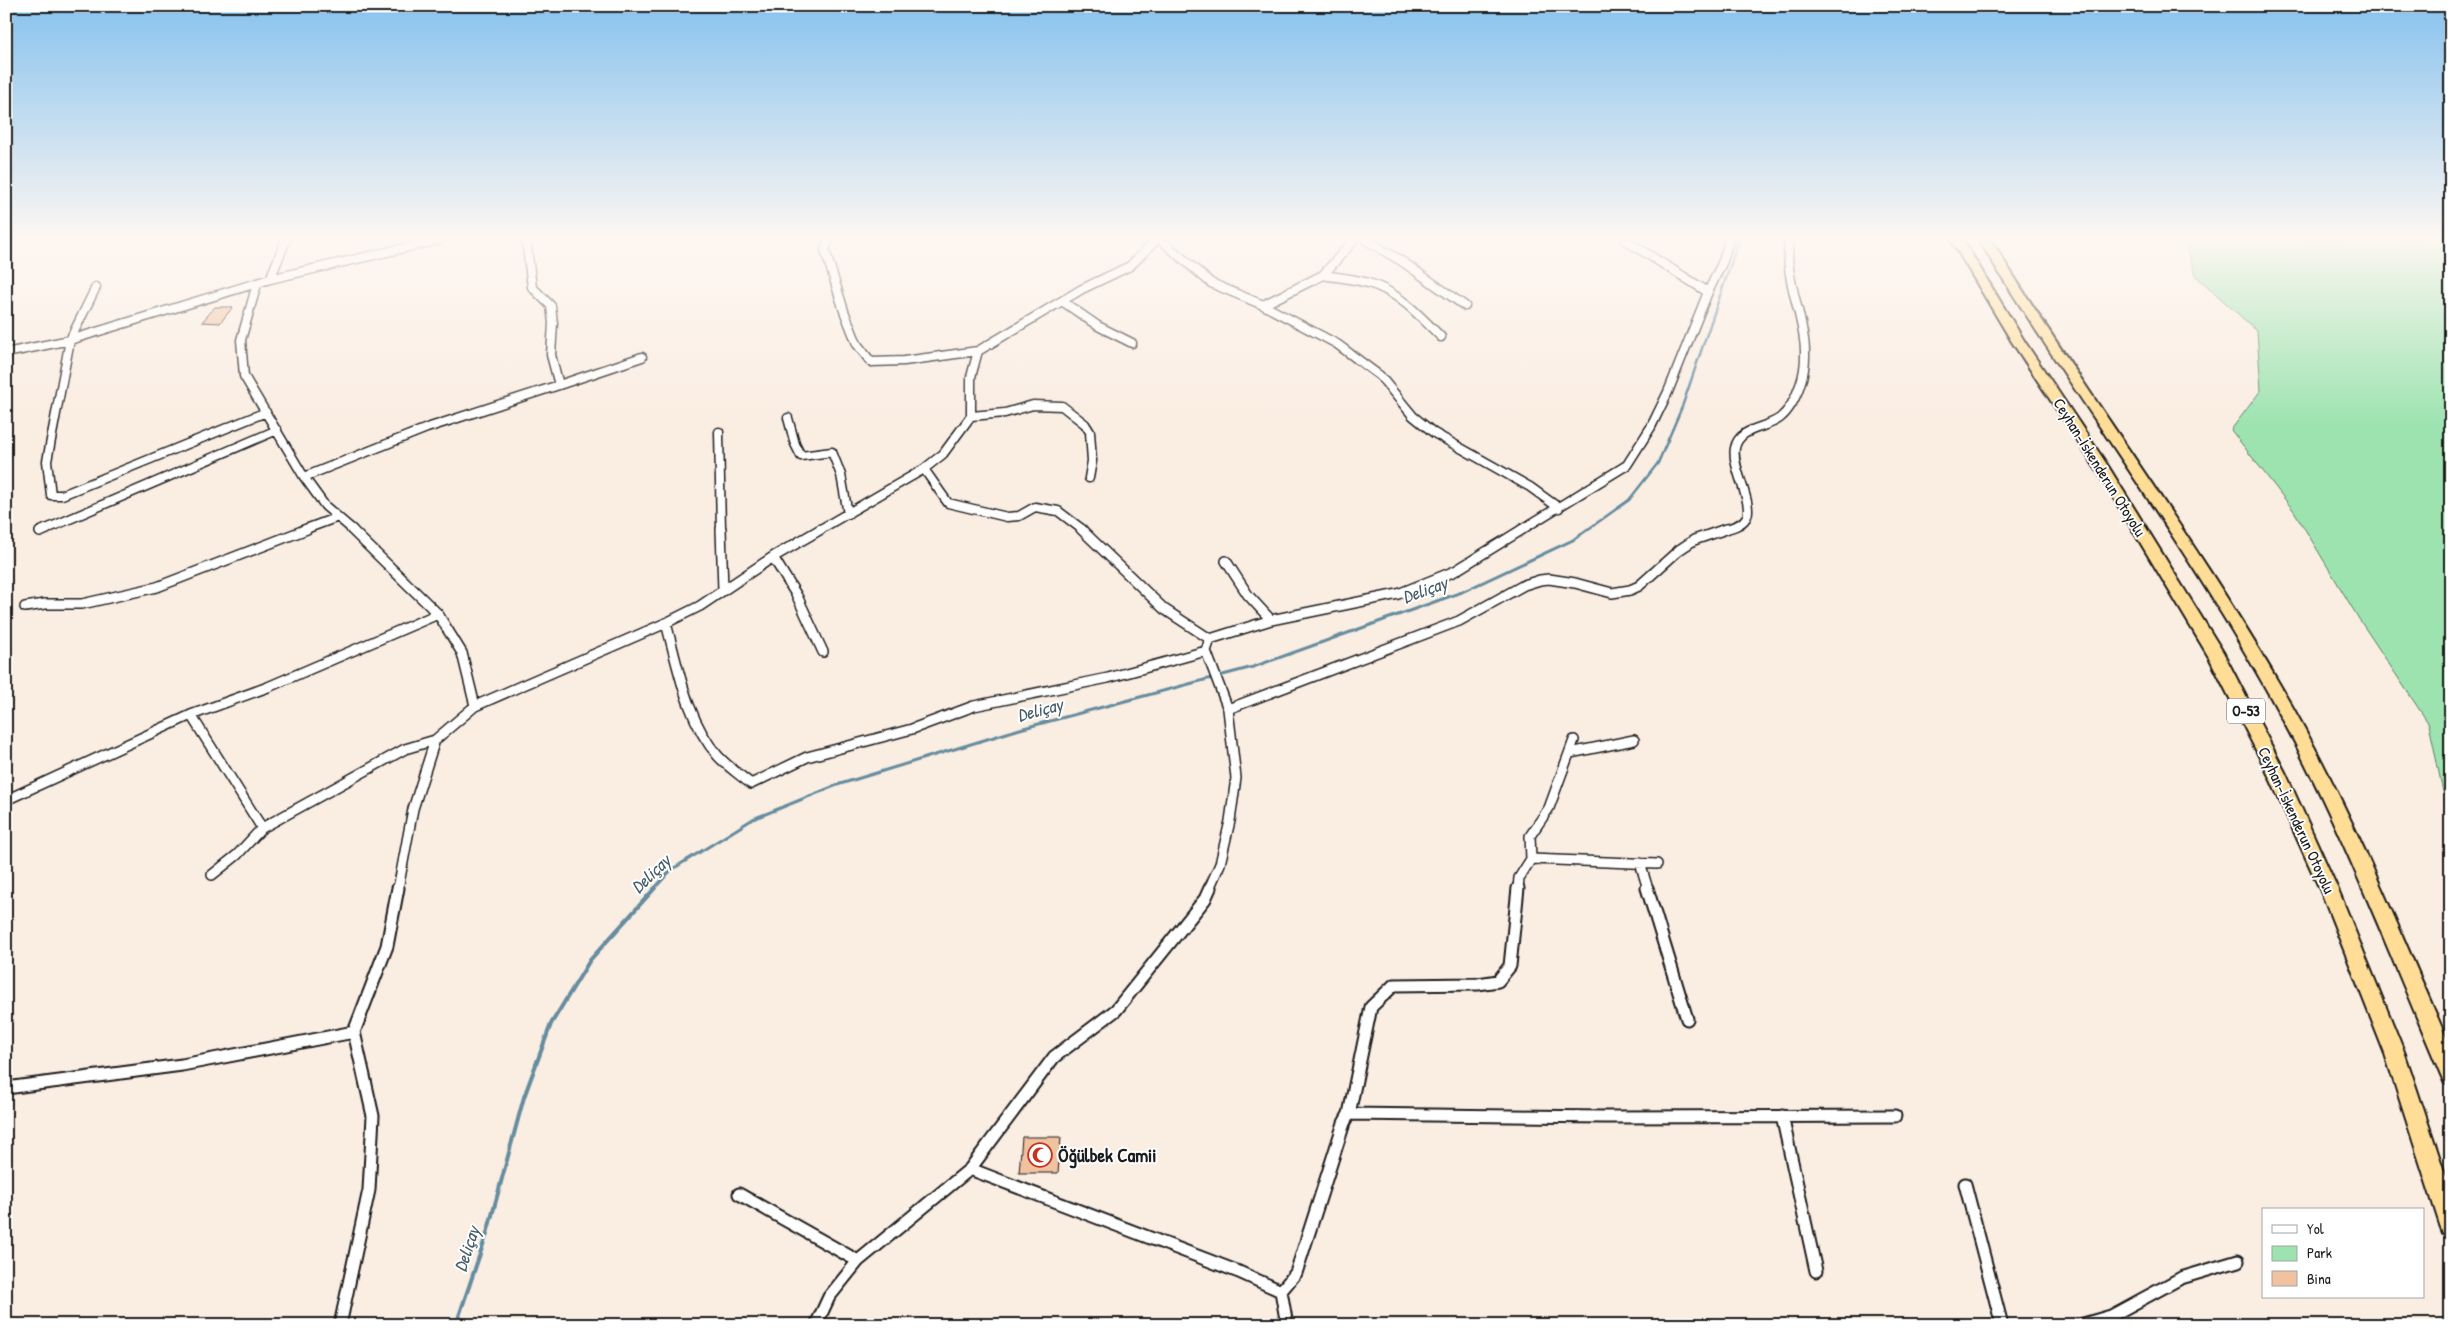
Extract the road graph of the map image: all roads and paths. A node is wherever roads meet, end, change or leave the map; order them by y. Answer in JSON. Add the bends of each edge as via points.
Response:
{"nodes":[{"id":1,"x":89,"y":302,"type":"edge"},
{"id":2,"x":197,"y":302,"type":"edge"},
{"id":3,"x":252,"y":302,"type":"edge"},
{"id":4,"x":546,"y":302,"type":"edge"},
{"id":5,"x":842,"y":302,"type":"edge"},
{"id":6,"x":1060,"y":302,"type":"edge"},
{"id":7,"x":1064,"y":302,"type":"edge"},
{"id":8,"x":1255,"y":302,"type":"edge"},
{"id":9,"x":1268,"y":302,"type":"edge"},
{"id":10,"x":1402,"y":302,"type":"edge"},
{"id":11,"x":1460,"y":302,"type":"edge"},
{"id":12,"x":1704,"y":302,"type":"edge"},
{"id":13,"x":1795,"y":302,"type":"edge"},
{"id":14,"x":1995,"y":302,"type":"edge"},
{"id":15,"x":2025,"y":302,"type":"edge"},
{"id":16,"x":1262,"y":305,"type":"junction"},
{"id":17,"x":1466,"y":306,"type":"dead end"},
{"id":18,"x":1441,"y":337,"type":"dead end"},
{"id":19,"x":70,"y":340,"type":"junction"},
{"id":20,"x":1132,"y":344,"type":"dead end"},
{"id":21,"x":978,"y":351,"type":"junction"},
{"id":22,"x":6,"y":353,"type":"edge"},
{"id":23,"x":642,"y":357,"type":"dead end"},
{"id":24,"x":559,"y":385,"type":"junction"},
{"id":25,"x":266,"y":412,"type":"junction"},
{"id":26,"x":971,"y":416,"type":"junction"},
{"id":27,"x":788,"y":418,"type":"dead end"},
{"id":28,"x":278,"y":430,"type":"junction"},
{"id":29,"x":719,"y":432,"type":"dead end"},
{"id":30,"x":924,"y":469,"type":"junction"},
{"id":31,"x":304,"y":476,"type":"junction"},
{"id":32,"x":1088,"y":478,"type":"dead end"},
{"id":33,"x":1559,"y":508,"type":"junction"},
{"id":34,"x":848,"y":514,"type":"junction"},
{"id":35,"x":338,"y":517,"type":"junction"},
{"id":36,"x":40,"y":532,"type":"dead end"},
{"id":37,"x":773,"y":557,"type":"junction"},
{"id":38,"x":1226,"y":561,"type":"dead end"},
{"id":39,"x":723,"y":590,"type":"junction"},
{"id":40,"x":24,"y":607,"type":"dead end"},
{"id":41,"x":438,"y":614,"type":"junction"},
{"id":42,"x":1271,"y":620,"type":"junction"},
{"id":43,"x":666,"y":623,"type":"junction"},
{"id":44,"x":1210,"y":639,"type":"junction"},
{"id":45,"x":1206,"y":651,"type":"junction"},
{"id":46,"x":823,"y":652,"type":"dead end"},
{"id":47,"x":475,"y":706,"type":"junction"},
{"id":48,"x":1228,"y":708,"type":"junction"},
{"id":49,"x":191,"y":715,"type":"junction"},
{"id":50,"x":435,"y":740,"type":"junction"},
{"id":51,"x":1574,"y":740,"type":"dead end"},
{"id":52,"x":1634,"y":740,"type":"dead end"},
{"id":53,"x":1570,"y":753,"type":"junction"},
{"id":54,"x":6,"y":800,"type":"edge"},
{"id":55,"x":262,"y":828,"type":"junction"},
{"id":56,"x":1531,"y":859,"type":"junction"},
{"id":57,"x":1640,"y":863,"type":"junction"},
{"id":58,"x":1657,"y":864,"type":"dead end"},
{"id":59,"x":212,"y":875,"type":"dead end"},
{"id":60,"x":1687,"y":1019,"type":"dead end"},
{"id":61,"x":354,"y":1032,"type":"junction"},
{"id":62,"x":2451,"y":1075,"type":"edge"},
{"id":63,"x":6,"y":1088,"type":"edge"},
{"id":64,"x":1349,"y":1114,"type":"junction"},
{"id":65,"x":1782,"y":1116,"type":"junction"},
{"id":66,"x":1895,"y":1116,"type":"dead end"},
{"id":67,"x":970,"y":1168,"type":"junction"},
{"id":68,"x":1965,"y":1184,"type":"dead end"},
{"id":69,"x":739,"y":1194,"type":"dead end"},
{"id":70,"x":2451,"y":1225,"type":"edge"},
{"id":71,"x":858,"y":1261,"type":"junction"},
{"id":72,"x":2238,"y":1261,"type":"dead end"},
{"id":73,"x":1816,"y":1271,"type":"dead end"},
{"id":74,"x":1281,"y":1291,"type":"junction"},
{"id":75,"x":340,"y":1325,"type":"edge"},
{"id":76,"x":816,"y":1325,"type":"edge"},
{"id":77,"x":1287,"y":1325,"type":"edge"},
{"id":78,"x":2002,"y":1325,"type":"edge"},
{"id":79,"x":2080,"y":1325,"type":"edge"}],
"edges":[{"from":1,"to":19,"type":"street"},
{"from":2,"to":19,"type":"street"},
{"from":3,"to":25,"type":"street","via":[[241,340],[244,376]]},
{"from":4,"to":24,"type":"street","via":[[553,323],[551,355]]},
{"from":5,"to":21,"type":"street","via":[[854,341],[872,363]]},
{"from":6,"to":21,"type":"street"},
{"from":7,"to":20,"type":"street"},
{"from":8,"to":16,"type":"street"},
{"from":9,"to":16,"type":"street"},
{"from":10,"to":18,"type":"street"},
{"from":11,"to":17,"type":"street"},
{"from":12,"to":33,"type":"street","via":[[1668,392],[1628,465]]},
{"from":13,"to":48,"type":"street","via":[[1806,348],[1805,366],[1798,391],[1781,417],[1740,437],[1735,446],[1734,460],[1748,510],[1746,518],[1738,525],[1694,540],[1630,590],[1612,593],[1575,583],[1540,580],[1459,621]]},
{"from":14,"to":70,"type":"highway","name":"Ceyhan-İskenderun Otoyolu","number":"O-53","via":[[2103,469],[2217,656],[2273,765],[2331,894],[2395,1054]]},
{"from":15,"to":62,"type":"highway","name":"Ceyhan-İskenderun Otoyolu","number":"O-53","via":[[2256,656],[2320,777],[2378,900]]},
{"from":16,"to":33,"type":"street","via":[[1336,344],[1380,376],[1412,416],[1434,433],[1530,486]]},
{"from":19,"to":22,"type":"street"},
{"from":19,"to":25,"type":"street","via":[[47,461],[51,495],[62,495]]},
{"from":21,"to":26,"type":"street","via":[[971,377]]},
{"from":23,"to":24,"type":"street"},
{"from":24,"to":31,"type":"street","via":[[427,428]]},
{"from":25,"to":28,"type":"street"},
{"from":26,"to":30,"type":"street","via":[[943,454]]},
{"from":26,"to":32,"type":"street","via":[[1006,413],[1033,405],[1062,406],[1090,432],[1092,461]]},
{"from":27,"to":34,"type":"street","via":[[801,456],[832,452]]},
{"from":28,"to":31,"type":"street"},
{"from":28,"to":36,"type":"street"},
{"from":29,"to":39,"type":"street"},
{"from":30,"to":34,"type":"street"},
{"from":30,"to":44,"type":"street","via":[[948,503],[1007,516],[1019,516],[1035,507],[1058,511],[1078,526],[1164,609]]},
{"from":31,"to":35,"type":"street","via":[[325,506]]},
{"from":33,"to":42,"type":"street","via":[[1455,571],[1398,594]]},
{"from":34,"to":37,"type":"street"},
{"from":35,"to":40,"type":"street","via":[[156,587],[82,604]]},
{"from":35,"to":41,"type":"street"},
{"from":37,"to":39,"type":"street"},
{"from":37,"to":46,"type":"street"},
{"from":38,"to":42,"type":"street","via":[[1248,595]]},
{"from":39,"to":43,"type":"street"},
{"from":41,"to":47,"type":"street","via":[[462,653]]},
{"from":41,"to":49,"type":"street","via":[[268,687]]},
{"from":42,"to":44,"type":"street"},
{"from":43,"to":45,"type":"street","via":[[689,700],[705,735],[718,755],[751,784],[806,757],[912,729],[974,706],[1108,678]]},
{"from":43,"to":47,"type":"street"},
{"from":44,"to":45,"type":"street"},
{"from":45,"to":48,"type":"street"},
{"from":47,"to":50,"type":"street"},
{"from":48,"to":67,"type":"street","via":[[1236,778],[1220,864],[1205,899],[1116,1010],[1054,1057]]},
{"from":49,"to":54,"type":"street"},
{"from":49,"to":55,"type":"street"},
{"from":50,"to":55,"type":"street","via":[[405,749]]},
{"from":50,"to":61,"type":"street","via":[[413,809],[387,946]]},
{"from":51,"to":53,"type":"street"},
{"from":52,"to":53,"type":"street"},
{"from":53,"to":56,"type":"street","via":[[1550,808],[1530,836]]},
{"from":55,"to":59,"type":"street","via":[[237,855]]},
{"from":56,"to":57,"type":"street"},
{"from":56,"to":64,"type":"street","via":[[1519,878],[1510,966],[1498,981],[1394,985],[1371,1007]]},
{"from":57,"to":58,"type":"street"},
{"from":57,"to":60,"type":"street"},
{"from":61,"to":63,"type":"street","via":[[182,1065]]},
{"from":61,"to":75,"type":"street","via":[[373,1116],[369,1190]]},
{"from":64,"to":65,"type":"street"},
{"from":64,"to":74,"type":"street","via":[[1296,1273]]},
{"from":65,"to":66,"type":"street"},
{"from":65,"to":73,"type":"street"},
{"from":67,"to":71,"type":"street"},
{"from":67,"to":74,"type":"street"},
{"from":68,"to":78,"type":"street"},
{"from":69,"to":71,"type":"street"},
{"from":71,"to":76,"type":"street","via":[[829,1297]]},
{"from":72,"to":79,"type":"street","via":[[2181,1278],[2111,1316]]},
{"from":74,"to":77,"type":"street"}]}
